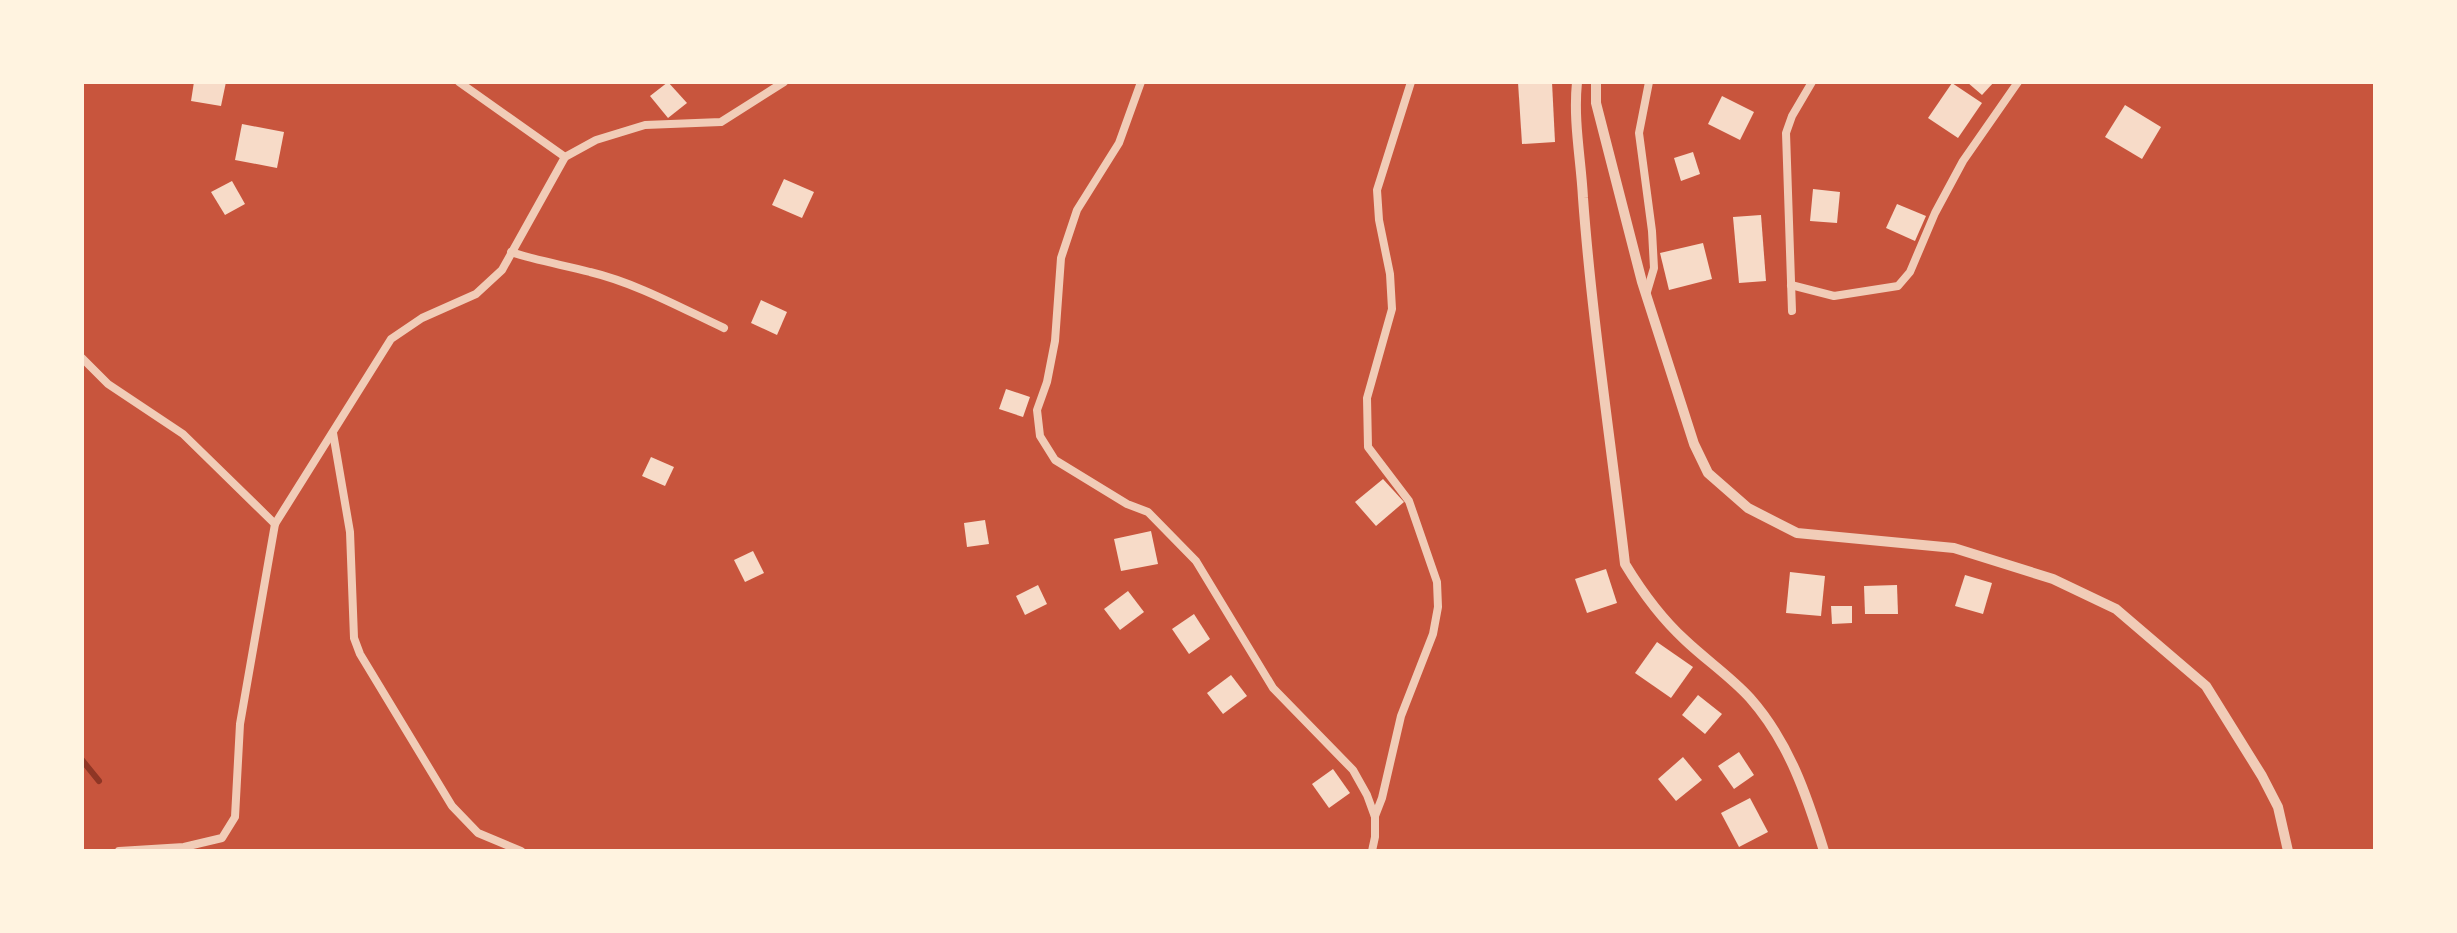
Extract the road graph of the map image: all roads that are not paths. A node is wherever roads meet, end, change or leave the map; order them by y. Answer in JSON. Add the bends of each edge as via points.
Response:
{"nodes":[{"id":1,"x":459,"y":82,"type":"edge"},
{"id":2,"x":784,"y":82,"type":"edge"},
{"id":3,"x":1141,"y":82,"type":"edge"},
{"id":4,"x":1411,"y":82,"type":"edge"},
{"id":5,"x":1577,"y":82,"type":"edge"},
{"id":6,"x":1596,"y":82,"type":"edge"},
{"id":7,"x":1649,"y":82,"type":"edge"},
{"id":8,"x":1812,"y":82,"type":"edge"},
{"id":9,"x":2018,"y":82,"type":"edge"},
{"id":10,"x":565,"y":157,"type":"junction"},
{"id":11,"x":511,"y":252,"type":"junction"},
{"id":12,"x":1791,"y":285,"type":"junction"},
{"id":13,"x":1646,"y":296,"type":"junction"},
{"id":14,"x":1792,"y":311,"type":"dead end"},
{"id":15,"x":724,"y":328,"type":"dead end"},
{"id":16,"x":82,"y":358,"type":"edge"},
{"id":17,"x":333,"y":433,"type":"junction"},
{"id":18,"x":275,"y":524,"type":"junction"},
{"id":19,"x":1375,"y":817,"type":"junction"},
{"id":20,"x":119,"y":851,"type":"edge"},
{"id":21,"x":521,"y":851,"type":"edge"},
{"id":22,"x":1372,"y":851,"type":"edge"},
{"id":23,"x":1824,"y":851,"type":"edge"},
{"id":24,"x":2288,"y":851,"type":"edge"}],
"edges":[{"from":1,"to":10,"type":"street"},
{"from":2,"to":10,"type":"street","via":[[721,122],[645,125],[596,140]]},
{"from":3,"to":19,"type":"street","via":[[1119,143],[1077,210],[1061,258],[1055,341],[1037,410],[1040,436],[1055,460],[1148,512],[1196,561],[1273,688],[1353,770]]},
{"from":4,"to":19,"type":"street","via":[[1377,190],[1392,309],[1367,398],[1366,437],[1409,501],[1437,582],[1438,607],[1401,716]]},
{"from":5,"to":23,"type":"street","via":[[1575,131],[1588,263],[1625,564],[1653,605],[1749,697],[1779,739],[1803,783]]},
{"from":6,"to":13,"type":"street","via":[[1596,103]]},
{"from":7,"to":13,"type":"street","via":[[1639,133],[1654,268]]},
{"from":8,"to":12,"type":"street","via":[[1786,133]]},
{"from":9,"to":12,"type":"street","via":[[1963,161],[1910,272],[1898,286],[1834,296]]},
{"from":10,"to":11,"type":"street"},
{"from":11,"to":15,"type":"street","via":[[592,272]]},
{"from":11,"to":17,"type":"street","via":[[502,270],[476,294],[422,318],[391,339]]},
{"from":12,"to":14,"type":"street"},
{"from":13,"to":24,"type":"street","via":[[1694,444],[1708,473],[1726,491],[1797,533],[1954,548],[2053,579],[2116,609],[2206,686],[2278,807]]},
{"from":16,"to":18,"type":"street","via":[[108,384],[183,434]]},
{"from":17,"to":18,"type":"street"},
{"from":17,"to":21,"type":"street","via":[[350,532],[354,638],[360,654],[452,806],[478,833]]},
{"from":18,"to":20,"type":"street","via":[[240,724],[235,817],[222,838],[184,847]]},
{"from":19,"to":22,"type":"street"}]}
